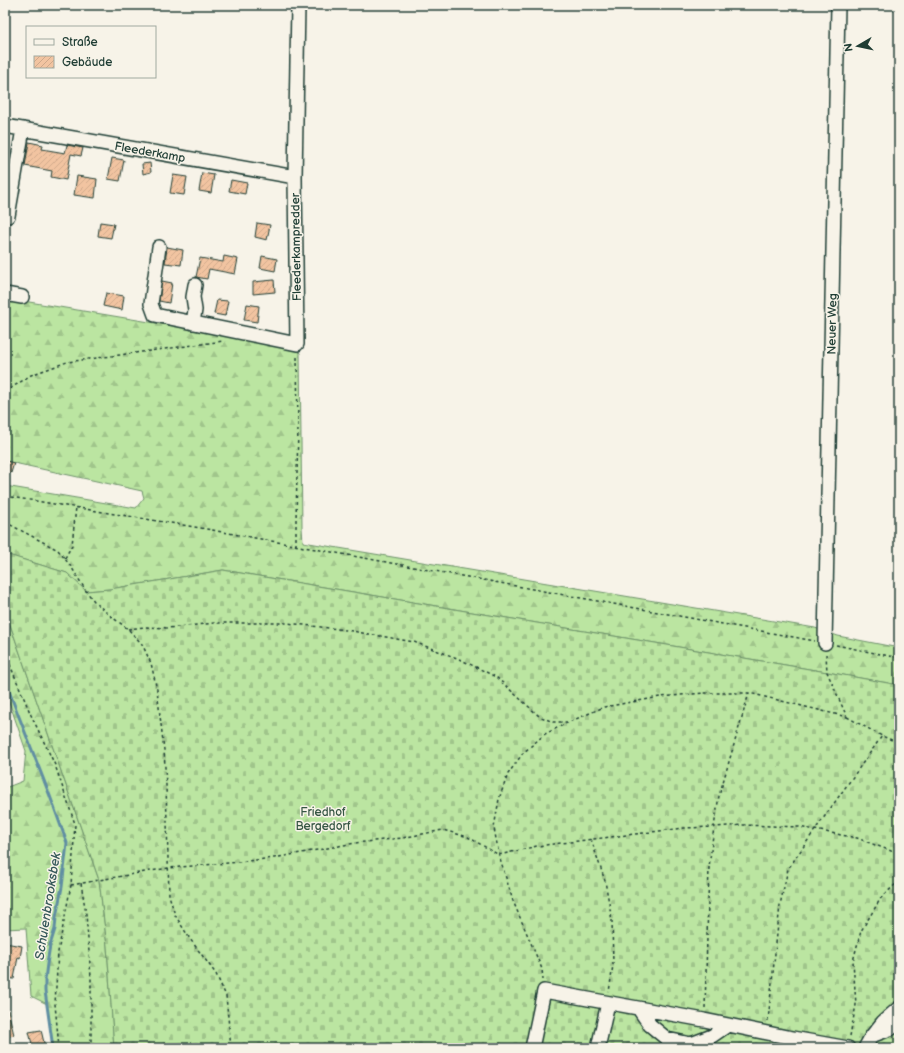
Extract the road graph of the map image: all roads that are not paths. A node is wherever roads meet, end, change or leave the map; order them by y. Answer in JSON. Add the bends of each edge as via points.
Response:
{"nodes":[{"id":1,"x":298,"y":5,"type":"edge"},
{"id":2,"x":838,"y":5,"type":"edge"},
{"id":3,"x":5,"y":126,"type":"edge"},
{"id":4,"x":23,"y":129,"type":"junction"},
{"id":5,"x":295,"y":177,"type":"junction"},
{"id":6,"x":8,"y":216,"type":"dead end"},
{"id":7,"x":160,"y":247,"type":"dead end"},
{"id":8,"x":194,"y":284,"type":"dead end"},
{"id":9,"x":5,"y":294,"type":"edge"},
{"id":10,"x":22,"y":297,"type":"dead end"},
{"id":11,"x":193,"y":323,"type":"junction"},
{"id":12,"x":825,"y":643,"type":"road end"},
{"id":13,"x":608,"y":1003,"type":"junction"},
{"id":14,"x":899,"y":1008,"type":"edge"},
{"id":15,"x":639,"y":1009,"type":"junction"},
{"id":16,"x":899,"y":1023,"type":"edge"},
{"id":17,"x":728,"y":1025,"type":"junction"},
{"id":18,"x":868,"y":1042,"type":"edge"},
{"id":19,"x":532,"y":1048,"type":"edge"},
{"id":20,"x":598,"y":1048,"type":"edge"},
{"id":21,"x":848,"y":1048,"type":"edge"}],
"edges":[{"from":1,"to":5,"type":"street","name":"Fleederkampredder"},
{"from":2,"to":12,"type":"street","name":"Neuer Weg"},
{"from":3,"to":4,"type":"street","name":"Fleederkamp"},
{"from":4,"to":5,"type":"street","name":"Fleederkamp"},
{"from":4,"to":6,"type":"street"},
{"from":5,"to":11,"type":"street","name":"Fleederkampredder","via":[[297,344]]},
{"from":7,"to":11,"type":"street","via":[[152,304],[155,315]]},
{"from":8,"to":11,"type":"street"},
{"from":9,"to":10,"type":"street"},
{"from":13,"to":15,"type":"street"},
{"from":13,"to":19,"type":"street","via":[[544,992]]},
{"from":13,"to":20,"type":"street"},
{"from":14,"to":18,"type":"street","via":[[883,1022]]},
{"from":15,"to":17,"type":"street"},
{"from":15,"to":17,"type":"street","via":[[650,1025],[667,1039],[691,1044],[712,1036]]},
{"from":16,"to":18,"type":"street"},
{"from":17,"to":21,"type":"street"}]}
